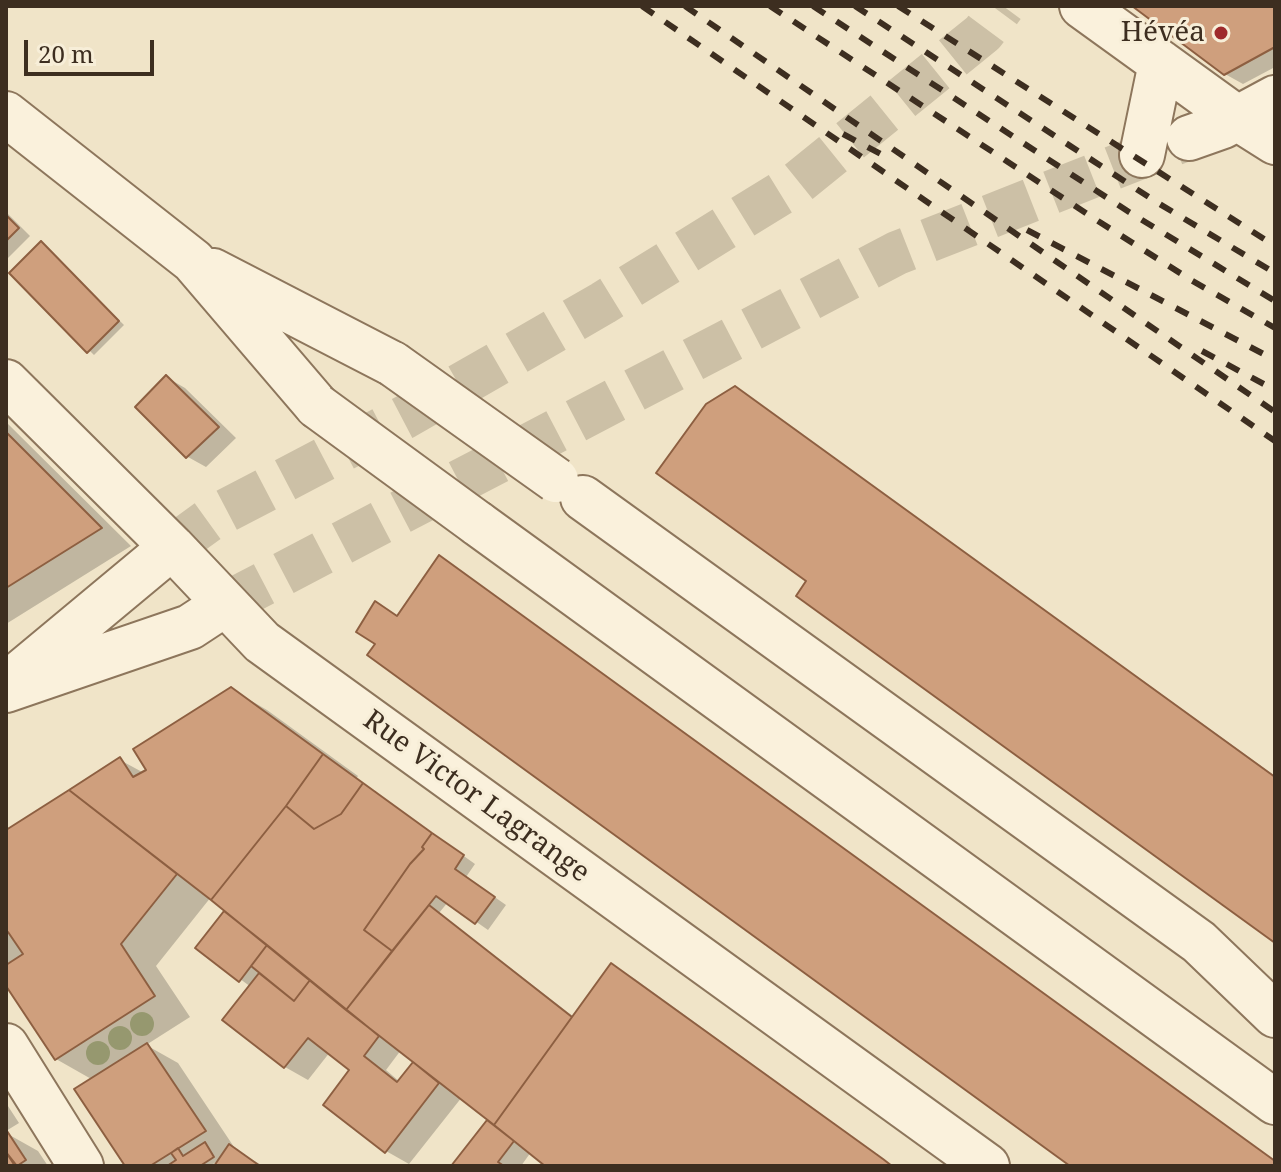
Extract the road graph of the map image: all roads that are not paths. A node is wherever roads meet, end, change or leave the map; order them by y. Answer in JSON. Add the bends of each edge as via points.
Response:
{"nodes":[{"id":1,"x":1082,"y":6,"type":"edge"},
{"id":2,"x":1161,"y":63,"type":"junction"},
{"id":3,"x":1275,"y":98,"type":"edge"},
{"id":4,"x":6,"y":114,"type":"edge"},
{"id":5,"x":1237,"y":118,"type":"junction"},
{"id":6,"x":1189,"y":138,"type":"tunnel mouth"},
{"id":7,"x":1275,"y":142,"type":"edge"},
{"id":8,"x":1142,"y":155,"type":"dead end"},
{"id":9,"x":193,"y":261,"type":"junction"},
{"id":10,"x":6,"y":382,"type":"edge"},
{"id":11,"x":172,"y":547,"type":"junction"},
{"id":12,"x":225,"y":604,"type":"junction"},
{"id":13,"x":6,"y":687,"type":"edge"},
{"id":14,"x":1275,"y":1015,"type":"edge"},
{"id":15,"x":6,"y":1046,"type":"edge"},
{"id":16,"x":1275,"y":1102,"type":"edge"},
{"id":17,"x":81,"y":1166,"type":"edge"},
{"id":18,"x":987,"y":1166,"type":"edge"}],
"edges":[{"from":1,"to":2,"type":"street"},
{"from":2,"to":5,"type":"street"},
{"from":2,"to":8,"type":"street"},
{"from":3,"to":5,"type":"street"},
{"from":4,"to":9,"type":"street"},
{"from":5,"to":6,"type":"street"},
{"from":5,"to":7,"type":"street"},
{"from":9,"to":14,"type":"street","bridge":true,"via":[[393,364],[1199,942]]},
{"from":9,"to":16,"type":"street","bridge":true,"via":[[317,406]]},
{"from":10,"to":11,"type":"street","name":"Rue Victor Lagrange"},
{"from":11,"to":12,"type":"street","name":"Rue Victor Lagrange"},
{"from":11,"to":13,"type":"street"},
{"from":12,"to":13,"type":"street","via":[[190,627]]},
{"from":12,"to":18,"type":"street","name":"Rue Victor Lagrange","via":[[269,647]]},
{"from":15,"to":17,"type":"street"}]}
